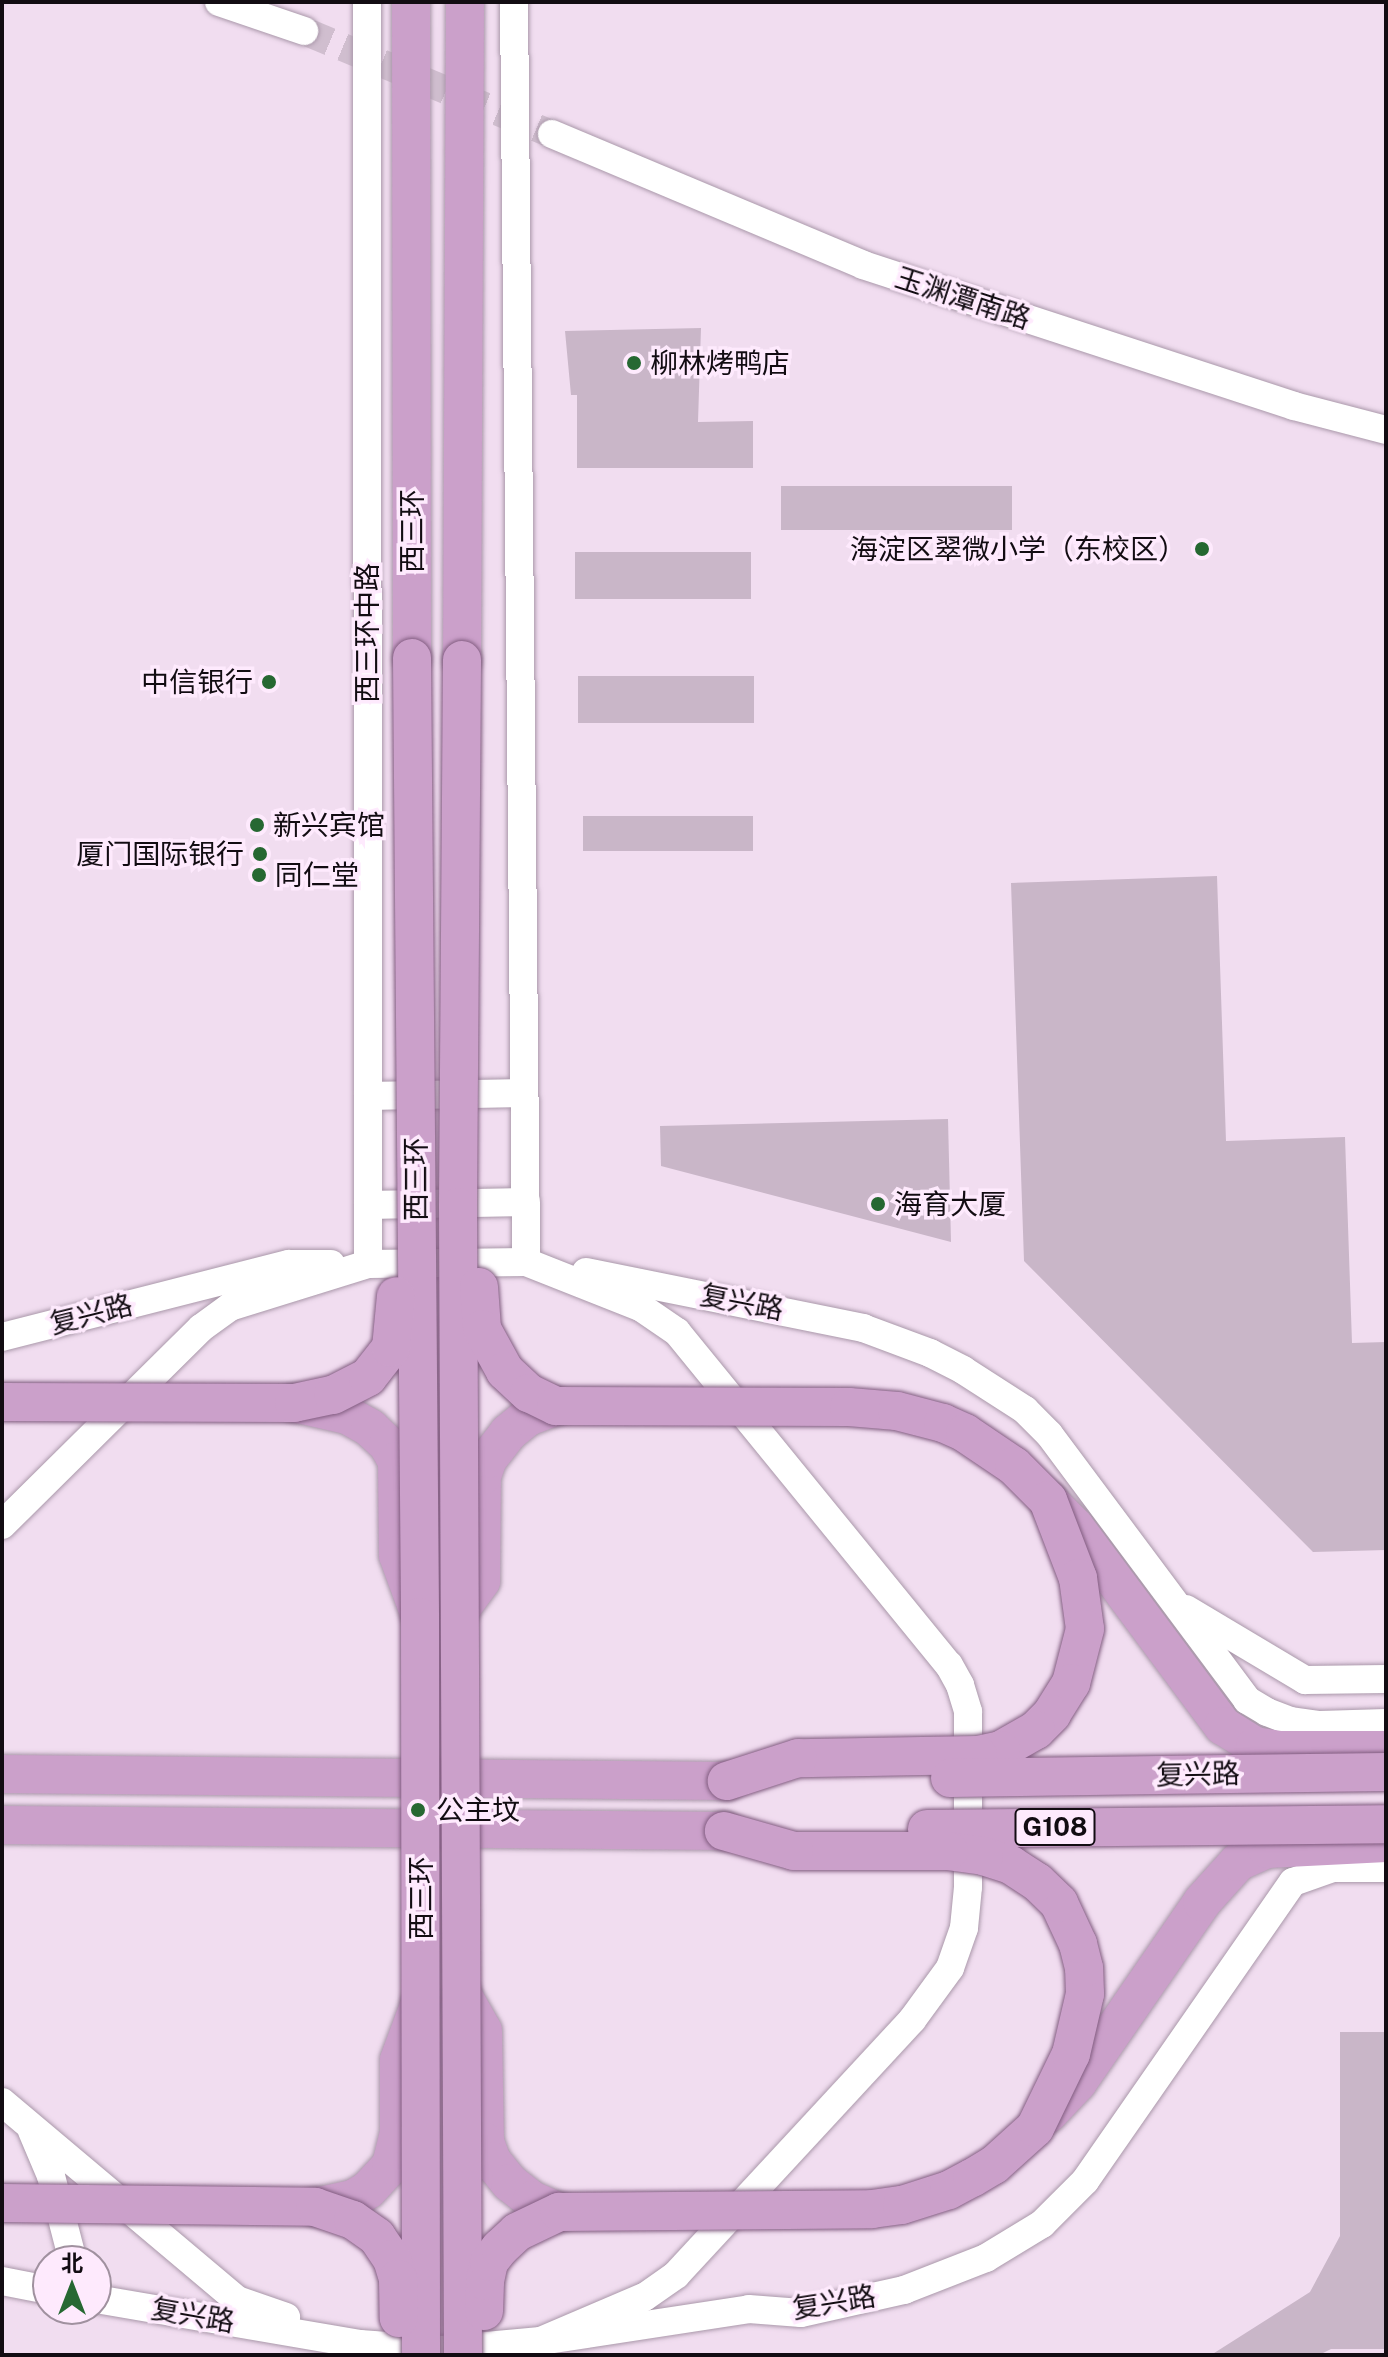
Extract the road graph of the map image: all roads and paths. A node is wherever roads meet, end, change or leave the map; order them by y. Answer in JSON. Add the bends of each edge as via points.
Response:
{"nodes":[{"id":1,"x":219,"y":2,"type":"edge"},
{"id":2,"x":367,"y":2,"type":"edge"},
{"id":3,"x":411,"y":2,"type":"edge"},
{"id":4,"x":465,"y":2,"type":"edge"},
{"id":5,"x":514,"y":2,"type":"edge"},
{"id":6,"x":304,"y":31,"type":"tunnel mouth"},
{"id":7,"x":552,"y":134,"type":"tunnel mouth"},
{"id":8,"x":1386,"y":430,"type":"edge"},
{"id":9,"x":524,"y":1093,"type":"junction"},
{"id":10,"x":368,"y":1096,"type":"junction"},
{"id":11,"x":526,"y":1202,"type":"junction"},
{"id":12,"x":368,"y":1205,"type":"junction"},
{"id":13,"x":458,"y":1207,"type":"junction"},
{"id":14,"x":417,"y":1209,"type":"junction"},
{"id":15,"x":526,"y":1262,"type":"junction"},
{"id":16,"x":368,"y":1264,"type":"junction"},
{"id":17,"x":2,"y":1337,"type":"edge"},
{"id":18,"x":2,"y":1402,"type":"edge"},
{"id":19,"x":294,"y":1403,"type":"junction"},
{"id":20,"x":556,"y":1406,"type":"junction"},
{"id":21,"x":1048,"y":1500,"type":"junction"},
{"id":22,"x":2,"y":1525,"type":"edge"},
{"id":23,"x":1179,"y":1605,"type":"junction"},
{"id":24,"x":460,"y":1610,"type":"junction"},
{"id":25,"x":420,"y":1617,"type":"junction"},
{"id":26,"x":1386,"y":1679,"type":"edge"},
{"id":27,"x":1386,"y":1723,"type":"edge"},
{"id":28,"x":1386,"y":1750,"type":"edge"},
{"id":29,"x":2,"y":1752,"type":"edge"},
{"id":30,"x":1386,"y":1772,"type":"edge"},
{"id":31,"x":2,"y":1774,"type":"edge"},
{"id":32,"x":93,"y":1775,"type":"junction"},
{"id":33,"x":727,"y":1781,"type":"junction"},
{"id":34,"x":1386,"y":1824,"type":"edge"},
{"id":35,"x":2,"y":1825,"type":"edge"},
{"id":36,"x":80,"y":1825,"type":"junction"},
{"id":37,"x":724,"y":1831,"type":"junction"},
{"id":38,"x":2,"y":1840,"type":"edge"},
{"id":39,"x":1386,"y":1843,"type":"edge"},
{"id":40,"x":1386,"y":1868,"type":"edge"},
{"id":41,"x":463,"y":1996,"type":"junction"},
{"id":42,"x":421,"y":1999,"type":"junction"},
{"id":43,"x":2,"y":2102,"type":"edge"},
{"id":44,"x":30,"y":2126,"type":"junction"},
{"id":45,"x":1035,"y":2128,"type":"junction"},
{"id":46,"x":2,"y":2203,"type":"edge"},
{"id":47,"x":315,"y":2207,"type":"junction"},
{"id":48,"x":559,"y":2212,"type":"junction"},
{"id":49,"x":69,"y":2245,"type":"edge"},
{"id":50,"x":2,"y":2281,"type":"edge"},
{"id":51,"x":32,"y":2287,"type":"edge"},
{"id":52,"x":112,"y":2302,"type":"edge"},
{"id":53,"x":542,"y":2348,"type":"edge"},
{"id":54,"x":360,"y":2349,"type":"edge"},
{"id":55,"x":420,"y":2355,"type":"edge"},
{"id":56,"x":466,"y":2355,"type":"edge"}],
"edges":[{"from":1,"to":6,"type":"street"},
{"from":2,"to":10,"type":"street","name":"西三环中路"},
{"from":3,"to":14,"type":"highway","name":"西三环","bridge":true},
{"from":4,"to":13,"type":"highway","name":"西三环","bridge":true},
{"from":5,"to":9,"type":"street"},
{"from":7,"to":8,"type":"street","name":"玉渊潭南路","via":[[863,265],[1294,406]]},
{"from":9,"to":10,"type":"street"},
{"from":9,"to":11,"type":"street"},
{"from":10,"to":12,"type":"street","name":"西三环中路"},
{"from":11,"to":12,"type":"street"},
{"from":11,"to":15,"type":"street"},
{"from":12,"to":16,"type":"street","name":"西三环中路"},
{"from":13,"to":20,"type":"highway","bridge":true,"via":[[477,1237],[479,1309],[489,1344],[505,1371],[529,1393]]},
{"from":13,"to":24,"type":"highway","name":"西三环","bridge":true},
{"from":14,"to":19,"type":"highway","bridge":true,"via":[[396,1244],[396,1329],[391,1348],[352,1388]]},
{"from":14,"to":25,"type":"highway","name":"西三环","bridge":true},
{"from":15,"to":16,"type":"street","name":"复兴路"},
{"from":15,"to":23,"type":"street","name":"复兴路","via":[[863,1328],[952,1364],[1025,1410],[1049,1434]]},
{"from":15,"to":53,"type":"street","via":[[642,1308],[677,1332],[942,1656],[960,1685],[968,1712],[966,1912],[941,1983],[794,2151],[676,2275]]},
{"from":16,"to":17,"type":"street","name":"复兴路","via":[[289,1264]]},
{"from":16,"to":22,"type":"street","via":[[230,1307],[201,1328]]},
{"from":18,"to":19,"type":"highway","bridge":true},
{"from":19,"to":25,"type":"highway","bridge":true,"via":[[347,1415],[370,1428],[397,1461],[398,1555]]},
{"from":20,"to":21,"type":"highway","bridge":true,"via":[[897,1411],[943,1423],[978,1440]]},
{"from":20,"to":24,"type":"highway","via":[[528,1417],[488,1459],[482,1476],[481,1581]]},
{"from":21,"to":28,"type":"highway","via":[[1075,1527],[1223,1726],[1255,1746],[1280,1750]]},
{"from":21,"to":33,"type":"highway","bridge":true,"via":[[1078,1578],[1085,1629],[1071,1683],[1036,1730],[1001,1750],[978,1755],[798,1758]]},
{"from":23,"to":26,"type":"street","name":"复兴路","via":[[1305,1680]]},
{"from":23,"to":27,"type":"street","name":"复兴路","via":[[1228,1679],[1267,1712],[1320,1725]]},
{"from":24,"to":41,"type":"highway","name":"西三环","bridge":true},
{"from":25,"to":42,"type":"highway","name":"西三环","bridge":true},
{"from":29,"to":32,"type":"highway"},
{"from":30,"to":33,"type":"highway","name":"复兴路","number":"G108","bridge":true},
{"from":31,"to":32,"type":"highway","name":"复兴路","number":"G108"},
{"from":32,"to":33,"type":"highway","name":"复兴路","number":"G108"},
{"from":34,"to":37,"type":"highway","name":"复兴路","number":"G108","bridge":true},
{"from":35,"to":36,"type":"highway","name":"复兴路","number":"G108"},
{"from":36,"to":37,"type":"highway","name":"复兴路","number":"G108"},
{"from":36,"to":38,"type":"highway"},
{"from":37,"to":45,"type":"highway","bridge":true,"via":[[794,1851],[949,1851],[984,1856],[1011,1865],[1059,1903],[1078,1944],[1085,1994],[1071,2054]]},
{"from":39,"to":45,"type":"highway","bridge":true,"via":[[1267,1849],[1238,1862],[1202,1902],[1078,2082]]},
{"from":40,"to":53,"type":"street","name":"复兴路","via":[[1333,1868],[1293,1882],[1085,2181],[1042,2224],[986,2258],[904,2290],[821,2309],[749,2309]]},
{"from":41,"to":48,"type":"highway","via":[[483,2031],[485,2142],[492,2161],[532,2200]]},
{"from":41,"to":56,"type":"highway","name":"西三环","bridge":true},
{"from":42,"to":47,"type":"highway","bridge":true,"via":[[399,2060],[399,2134],[391,2165],[353,2199]]},
{"from":42,"to":55,"type":"highway","name":"西三环","bridge":true},
{"from":43,"to":44,"type":"street"},
{"from":44,"to":49,"type":"street","via":[[51,2176]]},
{"from":44,"to":54,"type":"street","via":[[237,2300]]},
{"from":45,"to":48,"type":"highway","bridge":true,"via":[[972,2178],[902,2205]]},
{"from":46,"to":47,"type":"highway","bridge":true},
{"from":47,"to":55,"type":"highway","bridge":true,"via":[[353,2220],[377,2237],[398,2279],[399,2320]]},
{"from":48,"to":56,"type":"highway","bridge":true,"via":[[517,2232],[489,2262],[484,2323]]},
{"from":50,"to":51,"type":"street"},
{"from":52,"to":54,"type":"street","name":"复兴路"},
{"from":53,"to":54,"type":"street","name":"复兴路"}]}
